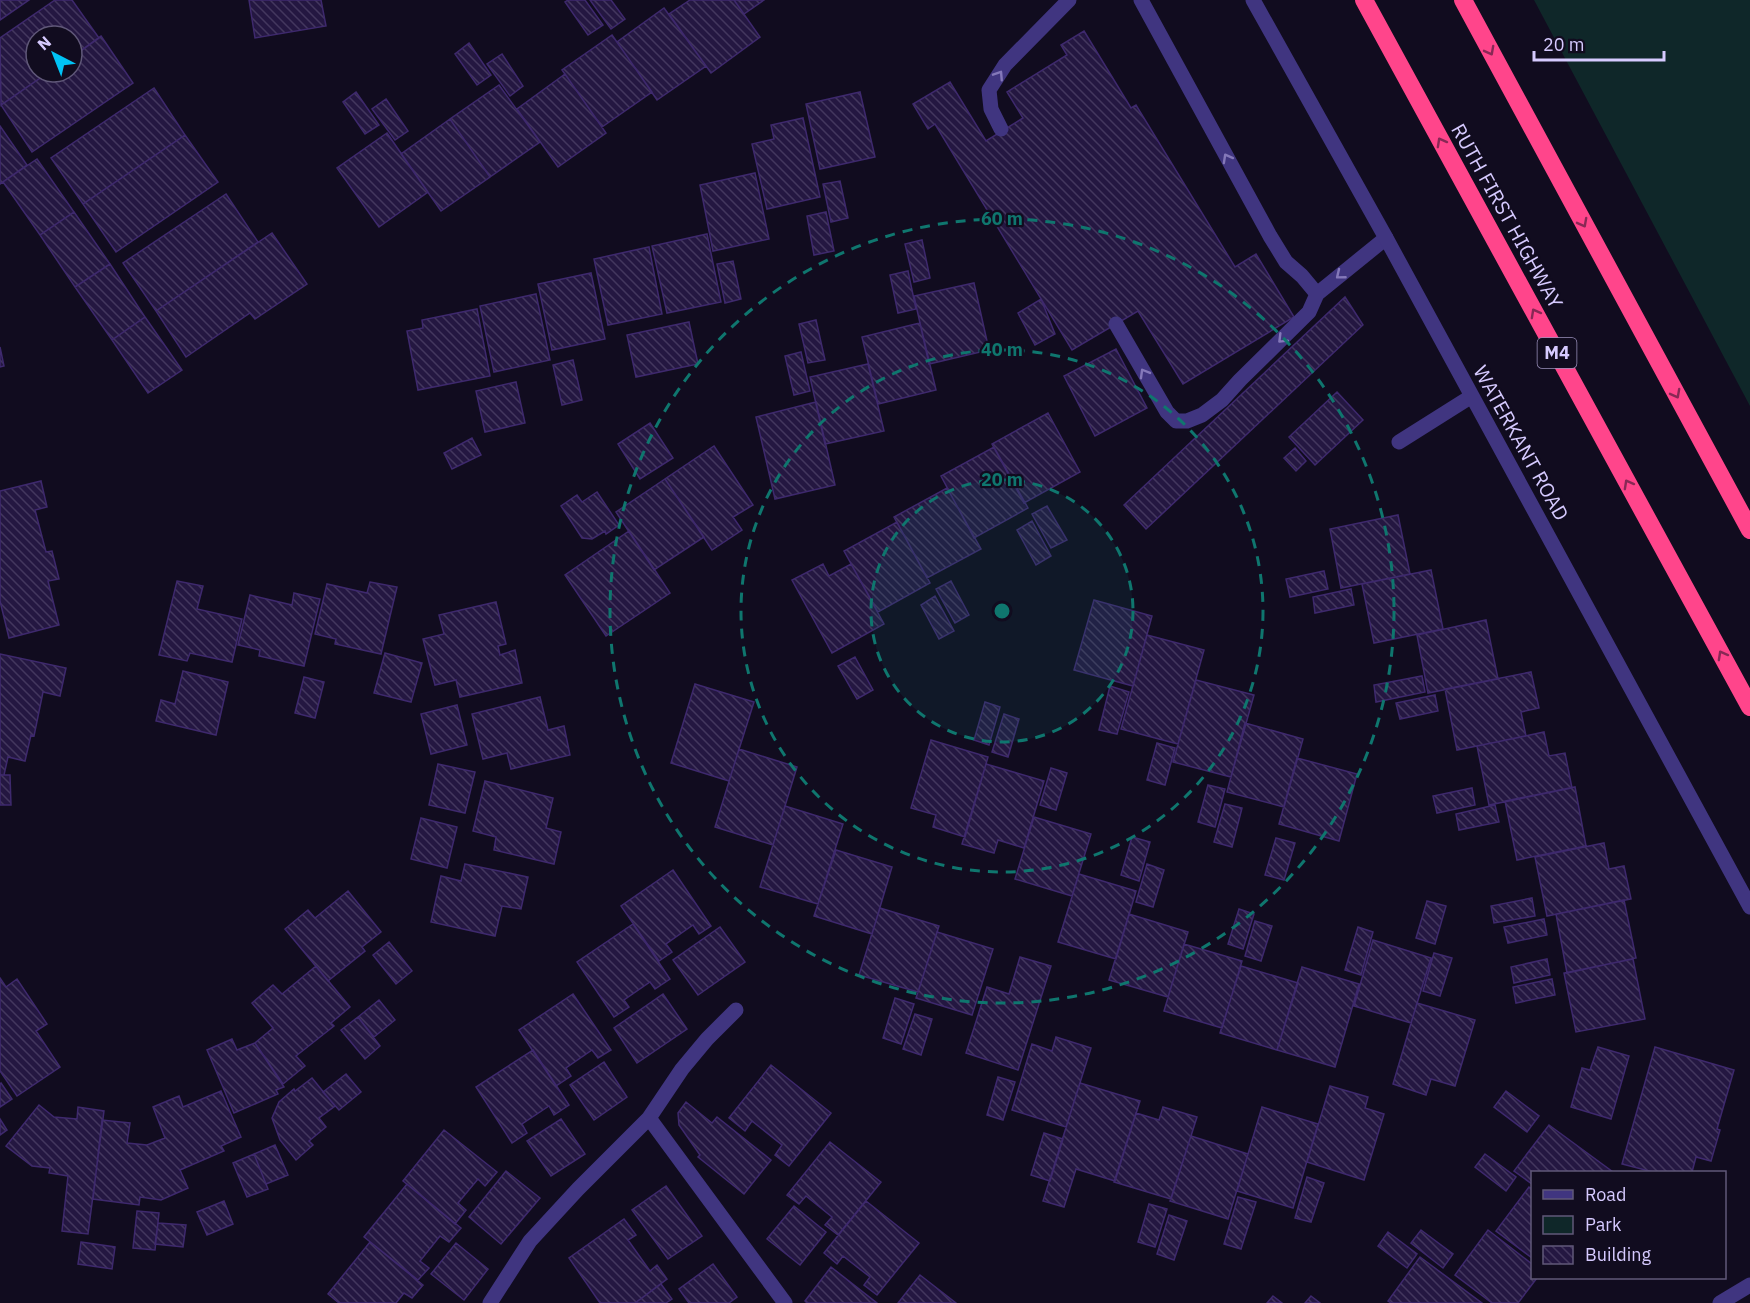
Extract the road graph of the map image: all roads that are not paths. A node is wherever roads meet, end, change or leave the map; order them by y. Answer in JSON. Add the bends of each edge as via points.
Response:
{"nodes":[{"id":1,"x":1070,"y":0,"type":"edge"},
{"id":2,"x":1141,"y":0,"type":"edge"},
{"id":3,"x":1253,"y":0,"type":"edge"},
{"id":4,"x":1364,"y":0,"type":"edge"},
{"id":5,"x":1462,"y":0,"type":"edge"},
{"id":6,"x":1001,"y":129,"type":"dead end"},
{"id":7,"x":1386,"y":238,"type":"junction"},
{"id":8,"x":1317,"y":294,"type":"junction"},
{"id":9,"x":1116,"y":324,"type":"dead end"},
{"id":10,"x":1472,"y":396,"type":"junction"},
{"id":11,"x":1399,"y":442,"type":"dead end"},
{"id":12,"x":1750,"y":530,"type":"edge"},
{"id":13,"x":1750,"y":707,"type":"edge"},
{"id":14,"x":1750,"y":907,"type":"edge"},
{"id":15,"x":736,"y":1010,"type":"dead end"},
{"id":16,"x":649,"y":1118,"type":"junction"},
{"id":17,"x":1750,"y":1285,"type":"edge"},
{"id":18,"x":490,"y":1303,"type":"edge"},
{"id":19,"x":785,"y":1303,"type":"edge"},
{"id":20,"x":1720,"y":1303,"type":"edge"}],
"edges":[{"from":6,"to":1,"type":"street","one_way":true,"via":[[991,109],[989,90],[1005,65]]},
{"from":8,"to":2,"type":"street","one_way":true,"via":[[1286,262],[1270,236]]},
{"from":3,"to":7,"type":"street","name":"WATERKANT ROAD"},
{"from":13,"to":4,"type":"highway","name":"RUTH FIRST HIGHWAY","number":"M4","one_way":true},
{"from":5,"to":12,"type":"highway","one_way":true},
{"from":7,"to":8,"type":"street","one_way":true},
{"from":7,"to":10,"type":"street","name":"WATERKANT ROAD"},
{"from":8,"to":9,"type":"street","one_way":true,"via":[[1309,312],[1222,400],[1187,421],[1176,421],[1167,412]]},
{"from":10,"to":11,"type":"street"},
{"from":10,"to":14,"type":"street","name":"WATERKANT ROAD"},
{"from":15,"to":16,"type":"street","via":[[682,1069]]},
{"from":16,"to":18,"type":"street","via":[[530,1241]]},
{"from":16,"to":19,"type":"street"},
{"from":17,"to":20,"type":"street"}]}
